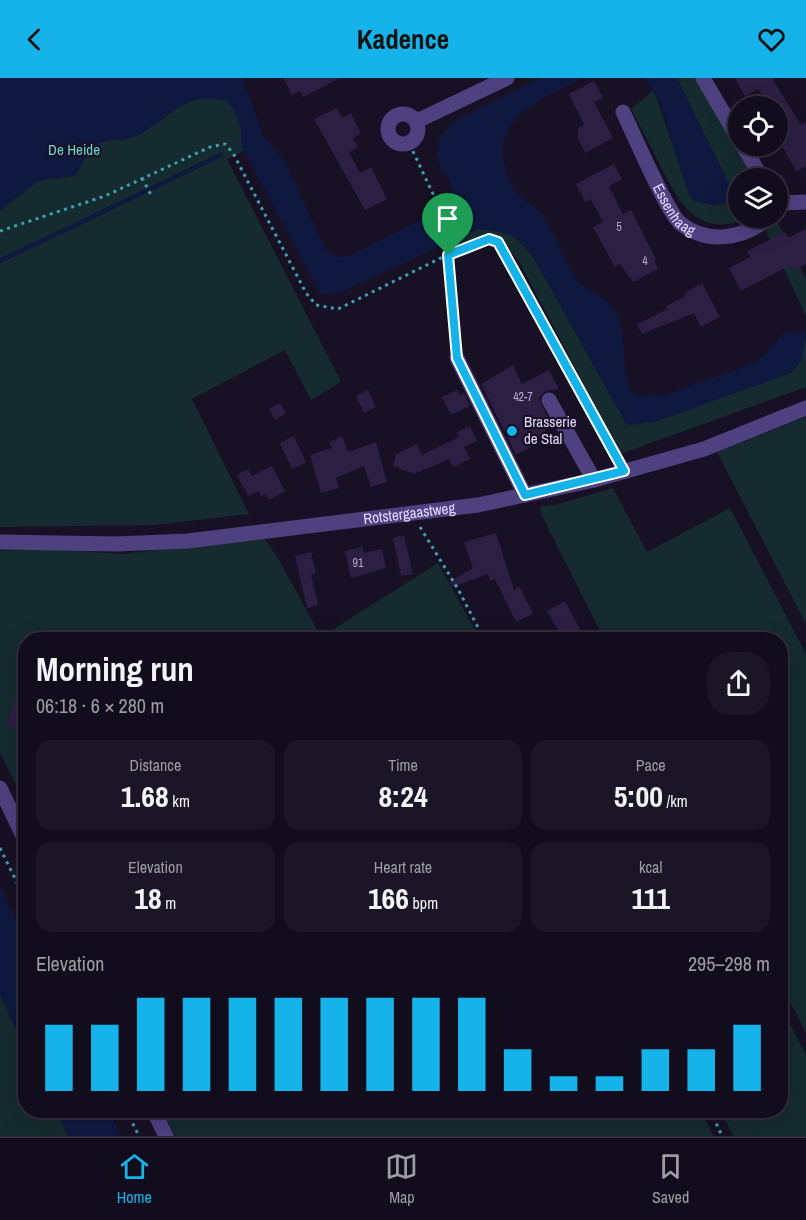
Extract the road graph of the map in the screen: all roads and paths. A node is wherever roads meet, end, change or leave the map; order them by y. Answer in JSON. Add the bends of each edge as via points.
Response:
{"nodes":[{"id":1,"x":507,"y":78,"type":"edge"},
{"id":2,"x":703,"y":78,"type":"edge"},
{"id":3,"x":623,"y":112,"type":"dead end"},
{"id":4,"x":417,"y":121,"type":"junction"},
{"id":5,"x":728,"y":121,"type":"edge"},
{"id":6,"x":409,"y":143,"type":"junction"},
{"id":7,"x":142,"y":178,"type":"junction"},
{"id":8,"x":151,"y":195,"type":"dead end"},
{"id":9,"x":806,"y":202,"type":"edge"},
{"id":10,"x":788,"y":203,"type":"edge"},
{"id":11,"x":757,"y":228,"type":"edge"},
{"id":12,"x":0,"y":231,"type":"edge"},
{"id":13,"x":459,"y":249,"type":"junction"},
{"id":14,"x":448,"y":255,"type":"junction"},
{"id":15,"x":457,"y":358,"type":"joint"},
{"id":16,"x":549,"y":400,"type":"dead end"},
{"id":17,"x":806,"y":408,"type":"edge"},
{"id":18,"x":624,"y":471,"type":"junction"},
{"id":19,"x":594,"y":480,"type":"junction"},
{"id":20,"x":525,"y":495,"type":"junction"},
{"id":21,"x":412,"y":513,"type":"junction"},
{"id":22,"x":0,"y":542,"type":"edge"},
{"id":23,"x":480,"y":632,"type":"edge"},
{"id":24,"x":0,"y":788,"type":"edge"},
{"id":25,"x":18,"y":825,"type":"edge"},
{"id":26,"x":0,"y":848,"type":"edge"},
{"id":27,"x":18,"y":885,"type":"edge"},
{"id":28,"x":130,"y":1118,"type":"edge"},
{"id":29,"x":157,"y":1118,"type":"edge"},
{"id":30,"x":714,"y":1118,"type":"edge"},
{"id":31,"x":139,"y":1136,"type":"edge"},
{"id":32,"x":166,"y":1136,"type":"edge"},
{"id":33,"x":722,"y":1136,"type":"edge"}],
"edges":[{"from":1,"to":4,"type":"street"},
{"from":2,"to":5,"type":"street"},
{"from":3,"to":11,"type":"street","name":"Essenhaag","via":[[679,223],[703,235],[721,238]]},
{"from":4,"to":6,"type":"street","via":[[418,132]]},
{"from":4,"to":6,"type":"street","via":[[403,114],[394,116],[389,123],[390,137],[399,144]]},
{"from":6,"to":13,"type":"path"},
{"from":7,"to":8,"type":"path"},
{"from":7,"to":12,"type":"path","via":[[99,198]]},
{"from":7,"to":14,"type":"path","via":[[225,144],[306,293],[316,305],[327,309],[338,309]]},
{"from":9,"to":10,"type":"street"},
{"from":13,"to":14,"type":"path"},
{"from":13,"to":18,"type":"path","via":[[489,239],[498,242]]},
{"from":14,"to":15,"type":"path"},
{"from":15,"to":20,"type":"street"},
{"from":16,"to":19,"type":"street"},
{"from":17,"to":18,"type":"street","name":"Rotstergaastweg","via":[[704,449]]},
{"from":18,"to":19,"type":"street","name":"Rotstergaastweg"},
{"from":19,"to":20,"type":"street","name":"Rotstergaastweg"},
{"from":20,"to":21,"type":"street","name":"Rotstergaastweg"},
{"from":21,"to":22,"type":"street","name":"Rotstergaastweg","via":[[188,541]]},
{"from":21,"to":23,"type":"path"},
{"from":24,"to":25,"type":"street"},
{"from":26,"to":27,"type":"path"},
{"from":28,"to":31,"type":"path"},
{"from":29,"to":32,"type":"street"},
{"from":30,"to":33,"type":"path"}]}
